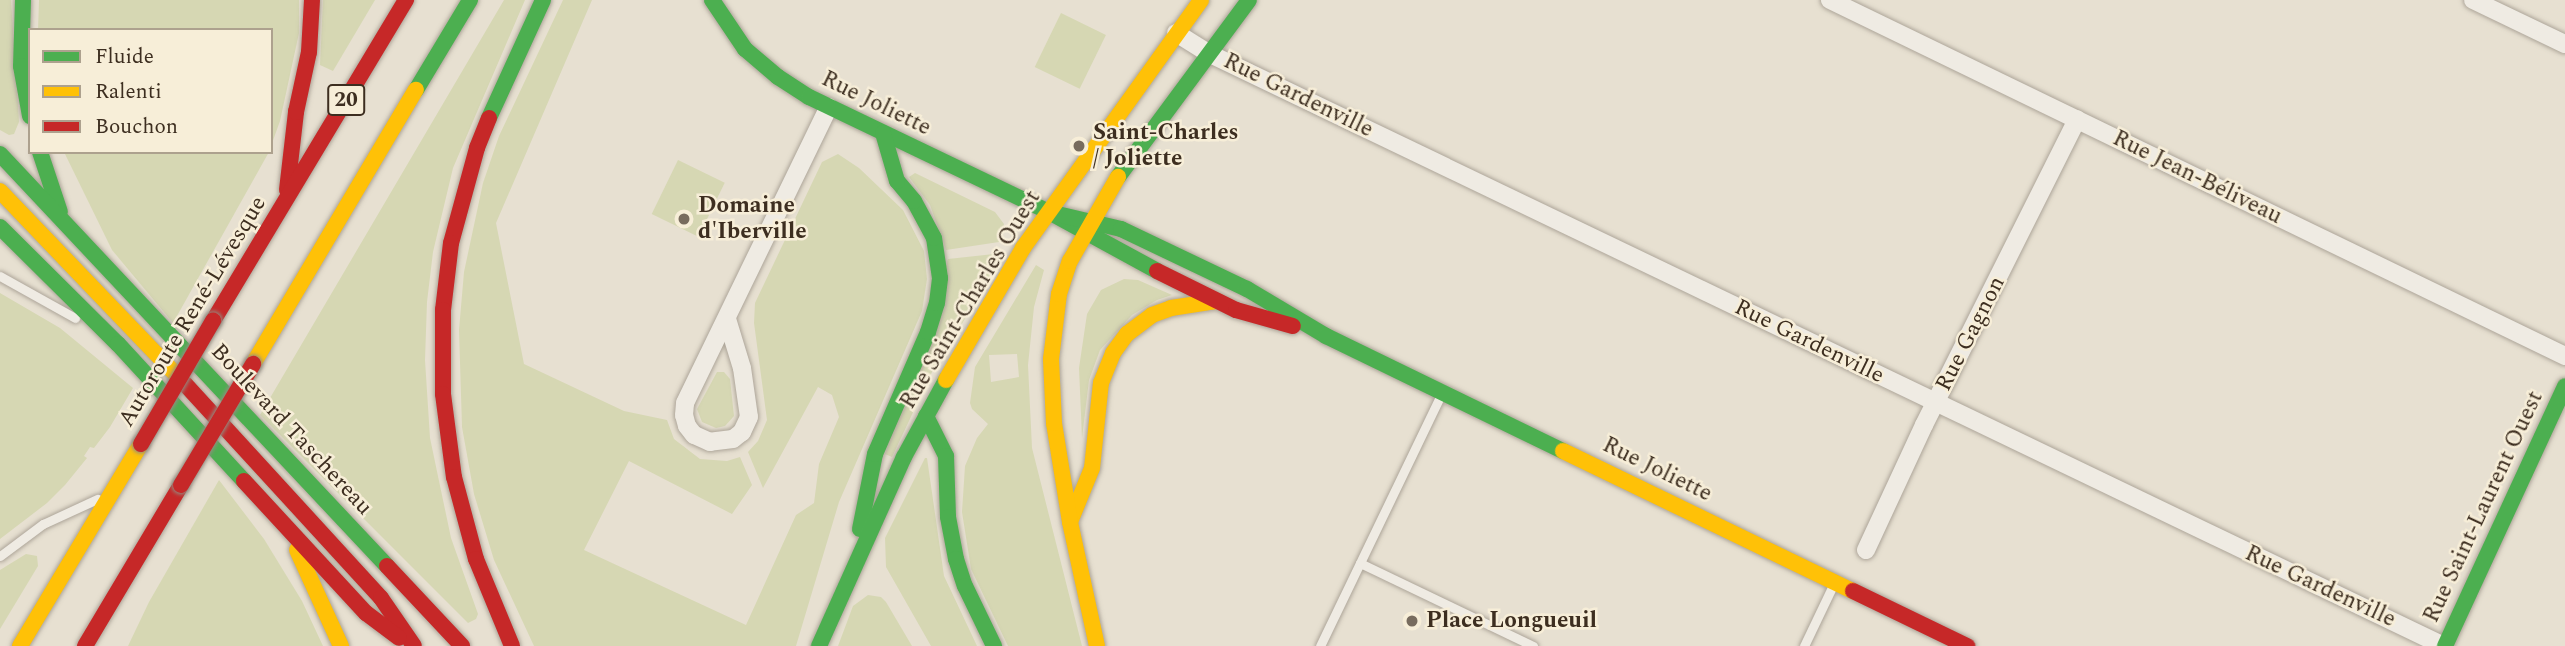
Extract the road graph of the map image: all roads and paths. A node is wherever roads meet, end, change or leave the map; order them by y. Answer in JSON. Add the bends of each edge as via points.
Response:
{"nodes":[{"id":1,"x":23,"y":0,"type":"edge"},
{"id":2,"x":312,"y":0,"type":"edge"},
{"id":3,"x":406,"y":0,"type":"edge"},
{"id":4,"x":470,"y":0,"type":"edge"},
{"id":5,"x":543,"y":0,"type":"edge"},
{"id":6,"x":712,"y":0,"type":"edge"},
{"id":7,"x":1201,"y":0,"type":"edge"},
{"id":8,"x":1249,"y":0,"type":"edge"},
{"id":9,"x":1829,"y":0,"type":"edge"},
{"id":10,"x":2473,"y":0,"type":"edge"},
{"id":11,"x":1176,"y":33,"type":"junction"},
{"id":12,"x":2565,"y":44,"type":"edge"},
{"id":13,"x":1208,"y":53,"type":"junction"},
{"id":14,"x":28,"y":105,"type":"edge"},
{"id":15,"x":829,"y":107,"type":"junction"},
{"id":16,"x":2077,"y":119,"type":"junction"},
{"id":17,"x":883,"y":133,"type":"junction"},
{"id":18,"x":0,"y":154,"type":"edge"},
{"id":19,"x":41,"y":154,"type":"edge"},
{"id":20,"x":0,"y":191,"type":"edge"},
{"id":21,"x":286,"y":201,"type":"junction"},
{"id":22,"x":1049,"y":212,"type":"junction"},
{"id":23,"x":62,"y":219,"type":"junction"},
{"id":24,"x":0,"y":227,"type":"edge"},
{"id":25,"x":1087,"y":227,"type":"junction"},
{"id":26,"x":0,"y":276,"type":"edge"},
{"id":27,"x":1217,"y":301,"type":"junction"},
{"id":28,"x":727,"y":319,"type":"junction"},
{"id":29,"x":1326,"y":335,"type":"junction"},
{"id":30,"x":118,"y":344,"type":"junction"},
{"id":31,"x":2565,"y":356,"type":"edge"},
{"id":32,"x":2565,"y":386,"type":"edge"},
{"id":33,"x":1443,"y":391,"type":"junction"},
{"id":34,"x":1935,"y":403,"type":"junction"},
{"id":35,"x":926,"y":416,"type":"junction"},
{"id":36,"x":111,"y":492,"type":"junction"},
{"id":37,"x":283,"y":521,"type":"junction"},
{"id":38,"x":1070,"y":522,"type":"junction"},
{"id":39,"x":1866,"y":550,"type":"dead end"},
{"id":40,"x":0,"y":556,"type":"edge"},
{"id":41,"x":854,"y":564,"type":"junction"},
{"id":42,"x":1360,"y":564,"type":"junction"},
{"id":43,"x":129,"y":571,"type":"junction"},
{"id":44,"x":1835,"y":582,"type":"junction"},
{"id":45,"x":113,"y":634,"type":"dead end"},
{"id":46,"x":20,"y":646,"type":"edge"},
{"id":47,"x":85,"y":646,"type":"edge"},
{"id":48,"x":341,"y":646,"type":"edge"},
{"id":49,"x":408,"y":646,"type":"edge"},
{"id":50,"x":414,"y":646,"type":"edge"},
{"id":51,"x":462,"y":646,"type":"edge"},
{"id":52,"x":512,"y":646,"type":"edge"},
{"id":53,"x":819,"y":646,"type":"edge"},
{"id":54,"x":994,"y":646,"type":"edge"},
{"id":55,"x":1097,"y":646,"type":"edge"},
{"id":56,"x":1320,"y":646,"type":"edge"},
{"id":57,"x":1533,"y":646,"type":"edge"},
{"id":58,"x":1804,"y":646,"type":"edge"},
{"id":59,"x":1967,"y":646,"type":"edge"},
{"id":60,"x":2445,"y":646,"type":"edge"}],
"edges":[{"from":1,"to":14,"type":"main road","via":[[21,66]]},
{"from":2,"to":21,"type":"main road","via":[[309,52],[296,112]]},
{"from":3,"to":21,"type":"main road","name":"Autoroute René-Lévesque","number":"20"},
{"from":4,"to":43,"type":"main road","number":"20","bridge":true},
{"from":5,"to":52,"type":"main road","via":[[496,99],[471,167],[451,243],[442,320],[443,394],[454,477],[476,559]]},
{"from":6,"to":15,"type":"main road","name":"Rue Joliette","via":[[757,60]]},
{"from":7,"to":11,"type":"main road","name":"Rue Saint-Charles Ouest"},
{"from":8,"to":13,"type":"main road"},
{"from":9,"to":16,"type":"street","name":"Rue Jean-Béliveau"},
{"from":10,"to":12,"type":"street"},
{"from":11,"to":13,"type":"street","name":"Rue Gardenville"},
{"from":11,"to":22,"type":"main road","name":"Rue Saint-Charles Ouest"},
{"from":13,"to":25,"type":"main road"},
{"from":13,"to":34,"type":"street","name":"Rue Gardenville"},
{"from":15,"to":17,"type":"main road","name":"Rue Joliette"},
{"from":15,"to":28,"type":"street"},
{"from":16,"to":31,"type":"street","name":"Rue Jean-Béliveau"},
{"from":16,"to":34,"type":"street","name":"Rue Gagnon"},
{"from":17,"to":22,"type":"main road","name":"Rue Joliette"},
{"from":17,"to":41,"type":"main road","via":[[897,181],[921,212],[934,239],[939,289],[928,332],[875,454]]},
{"from":18,"to":23,"type":"main road","name":"Boulevard Taschereau"},
{"from":19,"to":23,"type":"main road"},
{"from":20,"to":50,"type":"main road","name":"Boulevard Taschereau","via":[[250,452],[381,598]]},
{"from":21,"to":36,"type":"main road","name":"Autoroute René-Lévesque","bridge":true},
{"from":22,"to":25,"type":"main road","name":"Rue Joliette"},
{"from":22,"to":35,"type":"main road","name":"Rue Saint-Charles Ouest","via":[[1023,248]]},
{"from":23,"to":51,"type":"main road","name":"Boulevard Taschereau"},
{"from":24,"to":30,"type":"main road"},
{"from":25,"to":27,"type":"main road","name":"Rue Joliette"},
{"from":25,"to":29,"type":"main road","name":"Rue Joliette","via":[[1121,229],[1247,289]]},
{"from":25,"to":38,"type":"main road","via":[[1059,294],[1051,359],[1054,423]]},
{"from":26,"to":30,"type":"lane"},
{"from":27,"to":29,"type":"main road","name":"Rue Joliette"},
{"from":27,"to":38,"type":"main road","via":[[1171,308],[1152,316],[1127,334],[1113,354],[1099,394],[1092,468]]},
{"from":28,"to":28,"type":"street","via":[[684,409],[690,430],[716,443],[738,436],[749,416],[742,368]]},
{"from":29,"to":33,"type":"main road","name":"Rue Joliette"},
{"from":30,"to":37,"type":"main road"},
{"from":32,"to":60,"type":"main road","name":"Rue Saint-Laurent Ouest"},
{"from":33,"to":42,"type":"lane"},
{"from":33,"to":44,"type":"main road","name":"Rue Joliette"},
{"from":34,"to":39,"type":"street","name":"Rue Gagnon"},
{"from":34,"to":60,"type":"street","name":"Rue Gardenville"},
{"from":35,"to":41,"type":"main road","name":"Rue Saint-Charles Ouest"},
{"from":35,"to":54,"type":"main road","via":[[946,456],[948,517],[956,559]]},
{"from":36,"to":40,"type":"lane","via":[[43,524]]},
{"from":36,"to":46,"type":"main road","name":"Autoroute René-Lévesque"},
{"from":37,"to":48,"type":"main road"},
{"from":37,"to":49,"type":"main road","via":[[366,613]]},
{"from":38,"to":55,"type":"main road"},
{"from":41,"to":53,"type":"main road","name":"Rue Saint-Charles Ouest"},
{"from":42,"to":56,"type":"lane"},
{"from":42,"to":57,"type":"lane"},
{"from":43,"to":45,"type":"main road"},
{"from":43,"to":47,"type":"main road"},
{"from":44,"to":58,"type":"lane"},
{"from":44,"to":59,"type":"main road","name":"Rue Joliette"}]}
